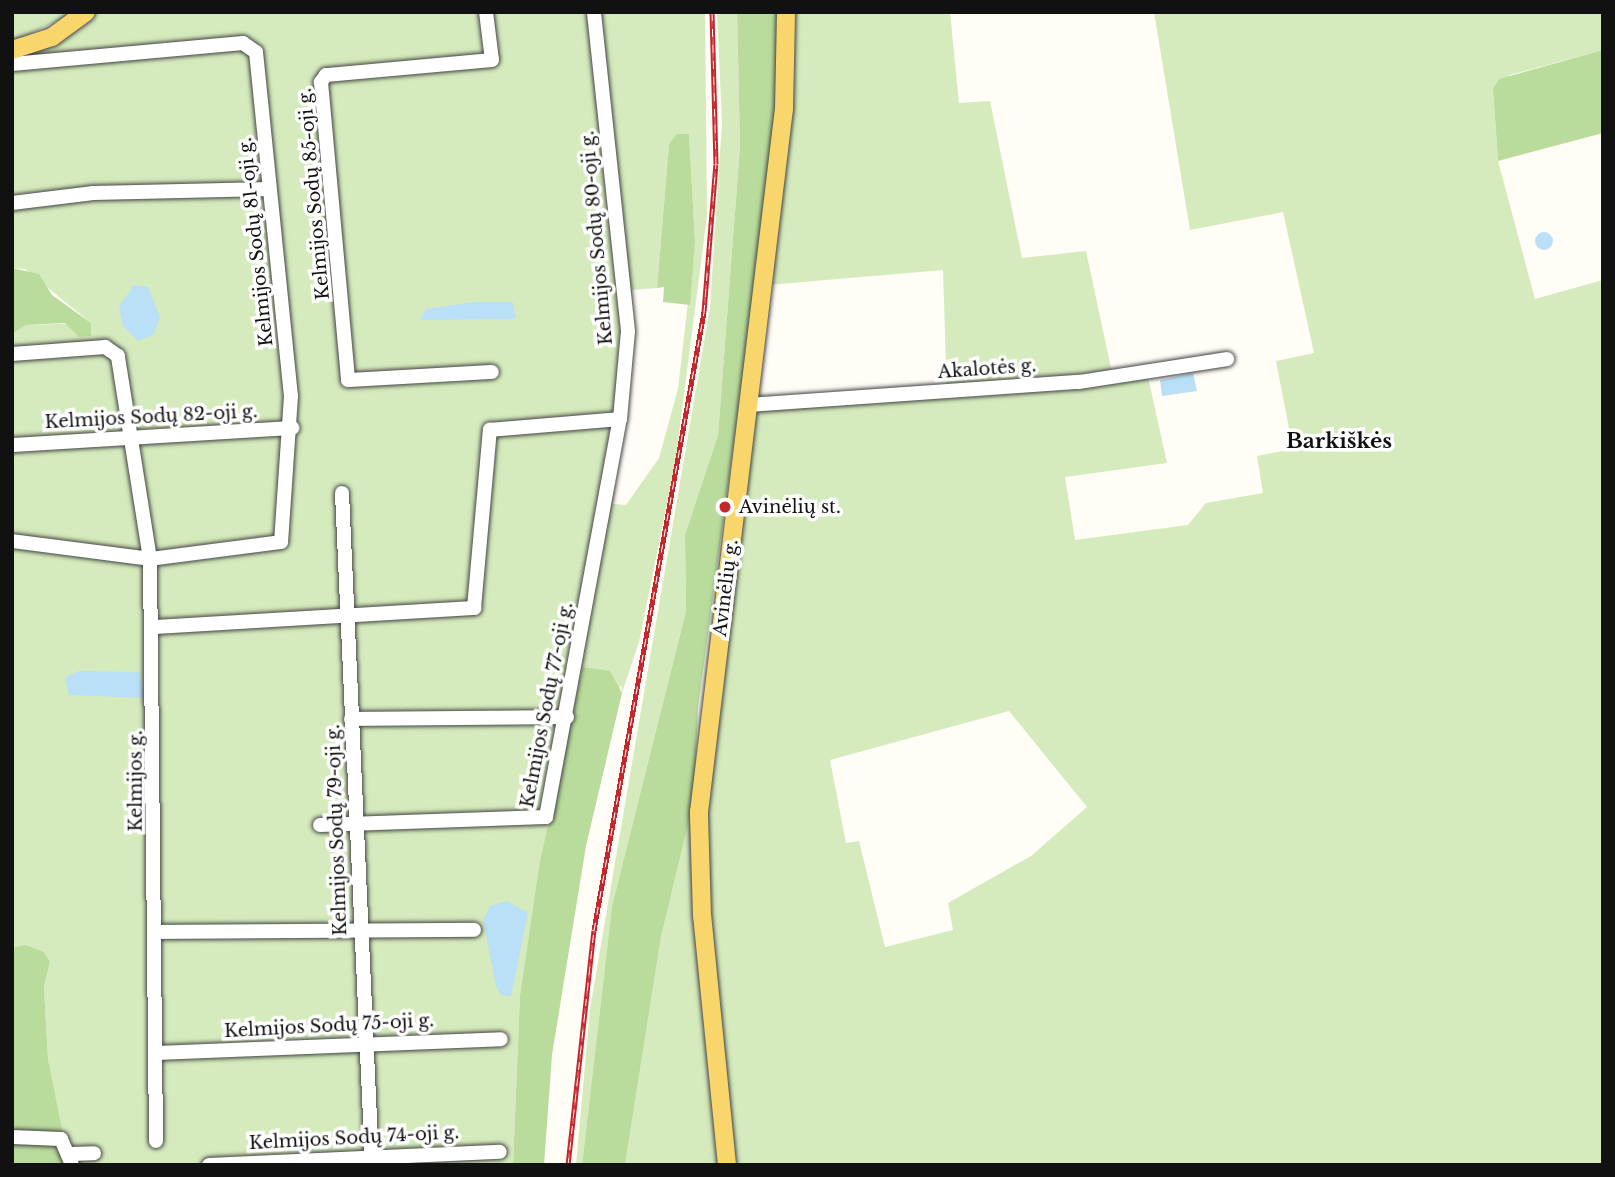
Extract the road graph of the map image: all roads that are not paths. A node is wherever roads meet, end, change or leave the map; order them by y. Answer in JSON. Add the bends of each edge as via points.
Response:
{"nodes":[{"id":1,"x":86,"y":12,"type":"edge"},
{"id":2,"x":486,"y":12,"type":"edge"},
{"id":3,"x":594,"y":12,"type":"edge"},
{"id":4,"x":786,"y":12,"type":"edge"},
{"id":5,"x":12,"y":50,"type":"edge"},
{"id":6,"x":12,"y":64,"type":"edge"},
{"id":7,"x":269,"y":189,"type":"junction"},
{"id":8,"x":12,"y":202,"type":"edge"},
{"id":9,"x":12,"y":354,"type":"edge"},
{"id":10,"x":1227,"y":359,"type":"dead end"},
{"id":11,"x":492,"y":372,"type":"dead end"},
{"id":12,"x":748,"y":405,"type":"junction"},
{"id":13,"x":620,"y":419,"type":"junction"},
{"id":14,"x":292,"y":428,"type":"junction"},
{"id":15,"x":130,"y":438,"type":"junction"},
{"id":16,"x":12,"y":445,"type":"edge"},
{"id":17,"x":342,"y":493,"type":"dead end"},
{"id":18,"x":12,"y":541,"type":"edge"},
{"id":19,"x":150,"y":559,"type":"junction"},
{"id":20,"x":346,"y":616,"type":"junction"},
{"id":21,"x":154,"y":626,"type":"junction"},
{"id":22,"x":568,"y":717,"type":"junction"},
{"id":23,"x":351,"y":719,"type":"junction"},
{"id":24,"x":356,"y":824,"type":"junction"},
{"id":25,"x":320,"y":825,"type":"dead end"},
{"id":26,"x":360,"y":929,"type":"junction"},
{"id":27,"x":474,"y":930,"type":"dead end"},
{"id":28,"x":155,"y":932,"type":"junction"},
{"id":29,"x":502,"y":1039,"type":"dead end"},
{"id":30,"x":365,"y":1043,"type":"junction"},
{"id":31,"x":157,"y":1053,"type":"junction"},
{"id":32,"x":12,"y":1137,"type":"edge"},
{"id":33,"x":156,"y":1142,"type":"dead end"},
{"id":34,"x":500,"y":1152,"type":"dead end"},
{"id":35,"x":94,"y":1153,"type":"dead end"},
{"id":36,"x":72,"y":1160,"type":"edge"},
{"id":37,"x":372,"y":1161,"type":"edge"},
{"id":38,"x":209,"y":1165,"type":"edge"},
{"id":39,"x":727,"y":1165,"type":"edge"}],
"edges":[{"from":1,"to":5,"type":"main road","via":[[52,37]]},
{"from":2,"to":11,"type":"street","name":"Kelmijos Sodų 85-oji g.","via":[[492,60],[326,75],[321,82],[348,380]]},
{"from":3,"to":13,"type":"street","name":"Kelmijos Sodų 80-oji g.","via":[[628,331]]},
{"from":4,"to":12,"type":"main road","name":"Avinėlių g.","via":[[784,109]]},
{"from":6,"to":7,"type":"street","name":"Kelmijos Sodų 81-oji g.","via":[[249,44],[258,60]]},
{"from":7,"to":8,"type":"street","via":[[93,193]]},
{"from":7,"to":14,"type":"street","name":"Kelmijos Sodų 81-oji g."},
{"from":9,"to":15,"type":"street","name":"Kelmijos g.","via":[[114,350]]},
{"from":10,"to":12,"type":"street","name":"Akalotės g.","via":[[1079,382]]},
{"from":12,"to":39,"type":"main road","name":"Avinėlių g.","via":[[699,812],[702,916]]},
{"from":13,"to":20,"type":"street","via":[[490,430],[474,608]]},
{"from":13,"to":22,"type":"street","name":"Kelmijos Sodų 77-oji g."},
{"from":14,"to":15,"type":"street","name":"Kelmijos Sodų 82-oji g."},
{"from":14,"to":19,"type":"street","name":"Kelmijos Sodų 81-oji g.","via":[[281,542]]},
{"from":15,"to":16,"type":"street","name":"Kelmijos Sodų 82-oji g."},
{"from":15,"to":19,"type":"street","name":"Kelmijos g."},
{"from":17,"to":20,"type":"street","name":"Kelmijos Sodų 79-oji g."},
{"from":18,"to":19,"type":"street"},
{"from":19,"to":21,"type":"street","name":"Kelmijos g."},
{"from":20,"to":21,"type":"street"},
{"from":20,"to":23,"type":"street","name":"Kelmijos Sodų 79-oji g."},
{"from":21,"to":28,"type":"street","name":"Kelmijos g."},
{"from":22,"to":23,"type":"street"},
{"from":22,"to":24,"type":"street","name":"Kelmijos Sodų 77-oji g.","via":[[545,818]]},
{"from":23,"to":24,"type":"street","name":"Kelmijos Sodų 79-oji g."},
{"from":24,"to":25,"type":"street","name":"Kelmijos Sodų 77-oji g."},
{"from":24,"to":26,"type":"street","name":"Kelmijos Sodų 79-oji g."},
{"from":26,"to":27,"type":"street"},
{"from":26,"to":28,"type":"street"},
{"from":26,"to":30,"type":"street","name":"Kelmijos Sodų 79-oji g."},
{"from":28,"to":31,"type":"street","name":"Kelmijos g."},
{"from":29,"to":30,"type":"street","name":"Kelmijos Sodų 75-oji g."},
{"from":30,"to":31,"type":"street","name":"Kelmijos Sodų 75-oji g."},
{"from":30,"to":37,"type":"street","name":"Kelmijos Sodų 79-oji g."},
{"from":31,"to":33,"type":"street","name":"Kelmijos g."},
{"from":32,"to":36,"type":"street","via":[[56,1136]]},
{"from":34,"to":37,"type":"street","name":"Kelmijos Sodų 74-oji g."},
{"from":35,"to":36,"type":"street"},
{"from":37,"to":38,"type":"street","name":"Kelmijos Sodų 74-oji g."}]}
